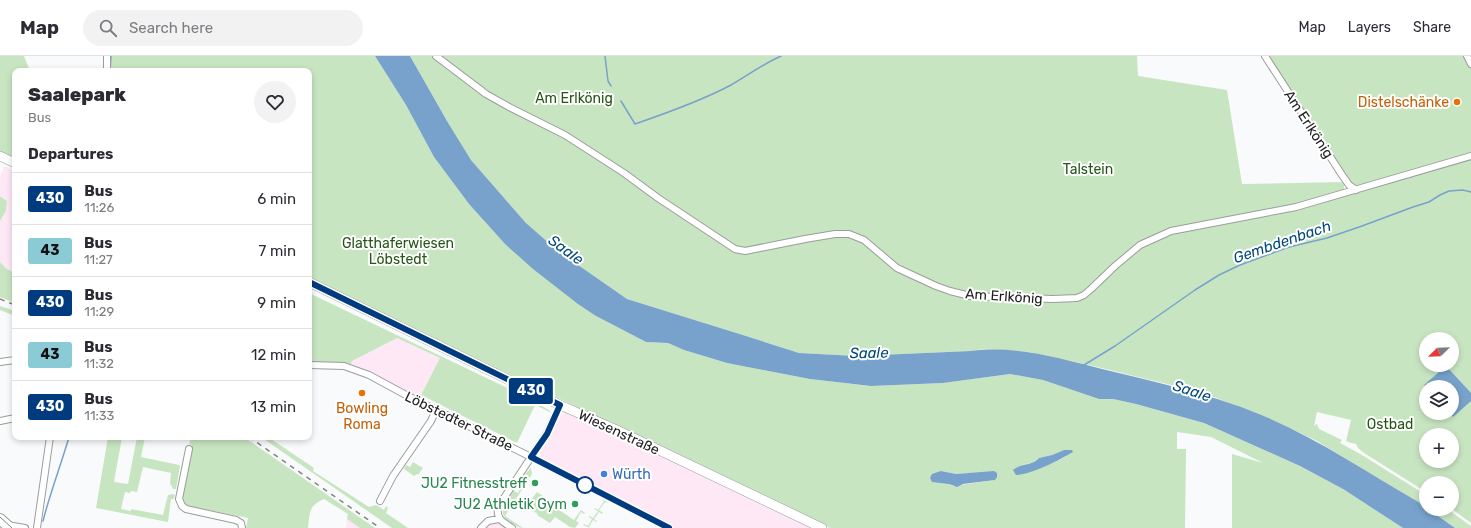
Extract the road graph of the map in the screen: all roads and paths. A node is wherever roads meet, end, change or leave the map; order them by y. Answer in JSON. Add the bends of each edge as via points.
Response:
{"nodes":[{"id":1,"x":107,"y":56,"type":"edge"},
{"id":2,"x":436,"y":56,"type":"edge"},
{"id":3,"x":1265,"y":56,"type":"edge"},
{"id":4,"x":1467,"y":56,"type":"edge"},
{"id":5,"x":1471,"y":64,"type":"edge"},
{"id":6,"x":107,"y":68,"type":"edge"},
{"id":7,"x":0,"y":156,"type":"edge"},
{"id":8,"x":1471,"y":156,"type":"edge"},
{"id":9,"x":12,"y":162,"type":"edge"},
{"id":10,"x":1356,"y":190,"type":"junction"},
{"id":11,"x":312,"y":283,"type":"edge"},
{"id":12,"x":12,"y":360,"type":"edge"},
{"id":13,"x":0,"y":362,"type":"edge"},
{"id":14,"x":312,"y":365,"type":"edge"},
{"id":15,"x":560,"y":405,"type":"junction"},
{"id":16,"x":436,"y":410,"type":"junction"},
{"id":17,"x":12,"y":419,"type":"edge"},
{"id":18,"x":0,"y":421,"type":"edge"},
{"id":19,"x":50,"y":440,"type":"edge"},
{"id":20,"x":189,"y":449,"type":"dead end"},
{"id":21,"x":531,"y":457,"type":"junction"},
{"id":22,"x":380,"y":501,"type":"dead end"},
{"id":23,"x":499,"y":519,"type":"junction"},
{"id":24,"x":5,"y":524,"type":"edge"},
{"id":25,"x":25,"y":528,"type":"edge"},
{"id":26,"x":36,"y":528,"type":"edge"},
{"id":27,"x":242,"y":528,"type":"edge"},
{"id":28,"x":481,"y":528,"type":"edge"},
{"id":29,"x":512,"y":528,"type":"edge"},
{"id":30,"x":668,"y":528,"type":"edge"},
{"id":31,"x":822,"y":528,"type":"edge"}],
"edges":[{"from":1,"to":6,"type":"street"},
{"from":2,"to":10,"type":"street","name":"Am Erlkönig","via":[[486,94],[565,135],[734,249],[745,251],[835,234],[849,234],[864,240],[897,268],[936,286],[970,296],[1077,298],[1084,295],[1140,246],[1170,231],[1296,207]]},
{"from":3,"to":10,"type":"street","name":"Am Erlkönig","via":[[1342,175]]},
{"from":4,"to":5,"type":"street"},
{"from":7,"to":9,"type":"street"},
{"from":8,"to":10,"type":"street","name":"Am Erlkönig"},
{"from":11,"to":15,"type":"street","name":"Wiesenstraße"},
{"from":12,"to":13,"type":"street"},
{"from":14,"to":16,"type":"street","name":"Löbstedter Straße","via":[[353,368]]},
{"from":15,"to":21,"type":"street","via":[[547,434]]},
{"from":15,"to":31,"type":"street","name":"Wiesenstraße"},
{"from":16,"to":21,"type":"street","name":"Löbstedter Straße"},
{"from":16,"to":22,"type":"street","via":[[393,476]]},
{"from":17,"to":18,"type":"street"},
{"from":19,"to":26,"type":"street"},
{"from":20,"to":27,"type":"street","via":[[179,494],[182,506],[236,520],[241,523]]},
{"from":21,"to":23,"type":"street","via":[[498,507]]},
{"from":21,"to":30,"type":"street","name":"Löbstedter Straße"},
{"from":23,"to":28,"type":"street","via":[[488,522]]},
{"from":23,"to":29,"type":"street"},
{"from":24,"to":25,"type":"street"}]}
